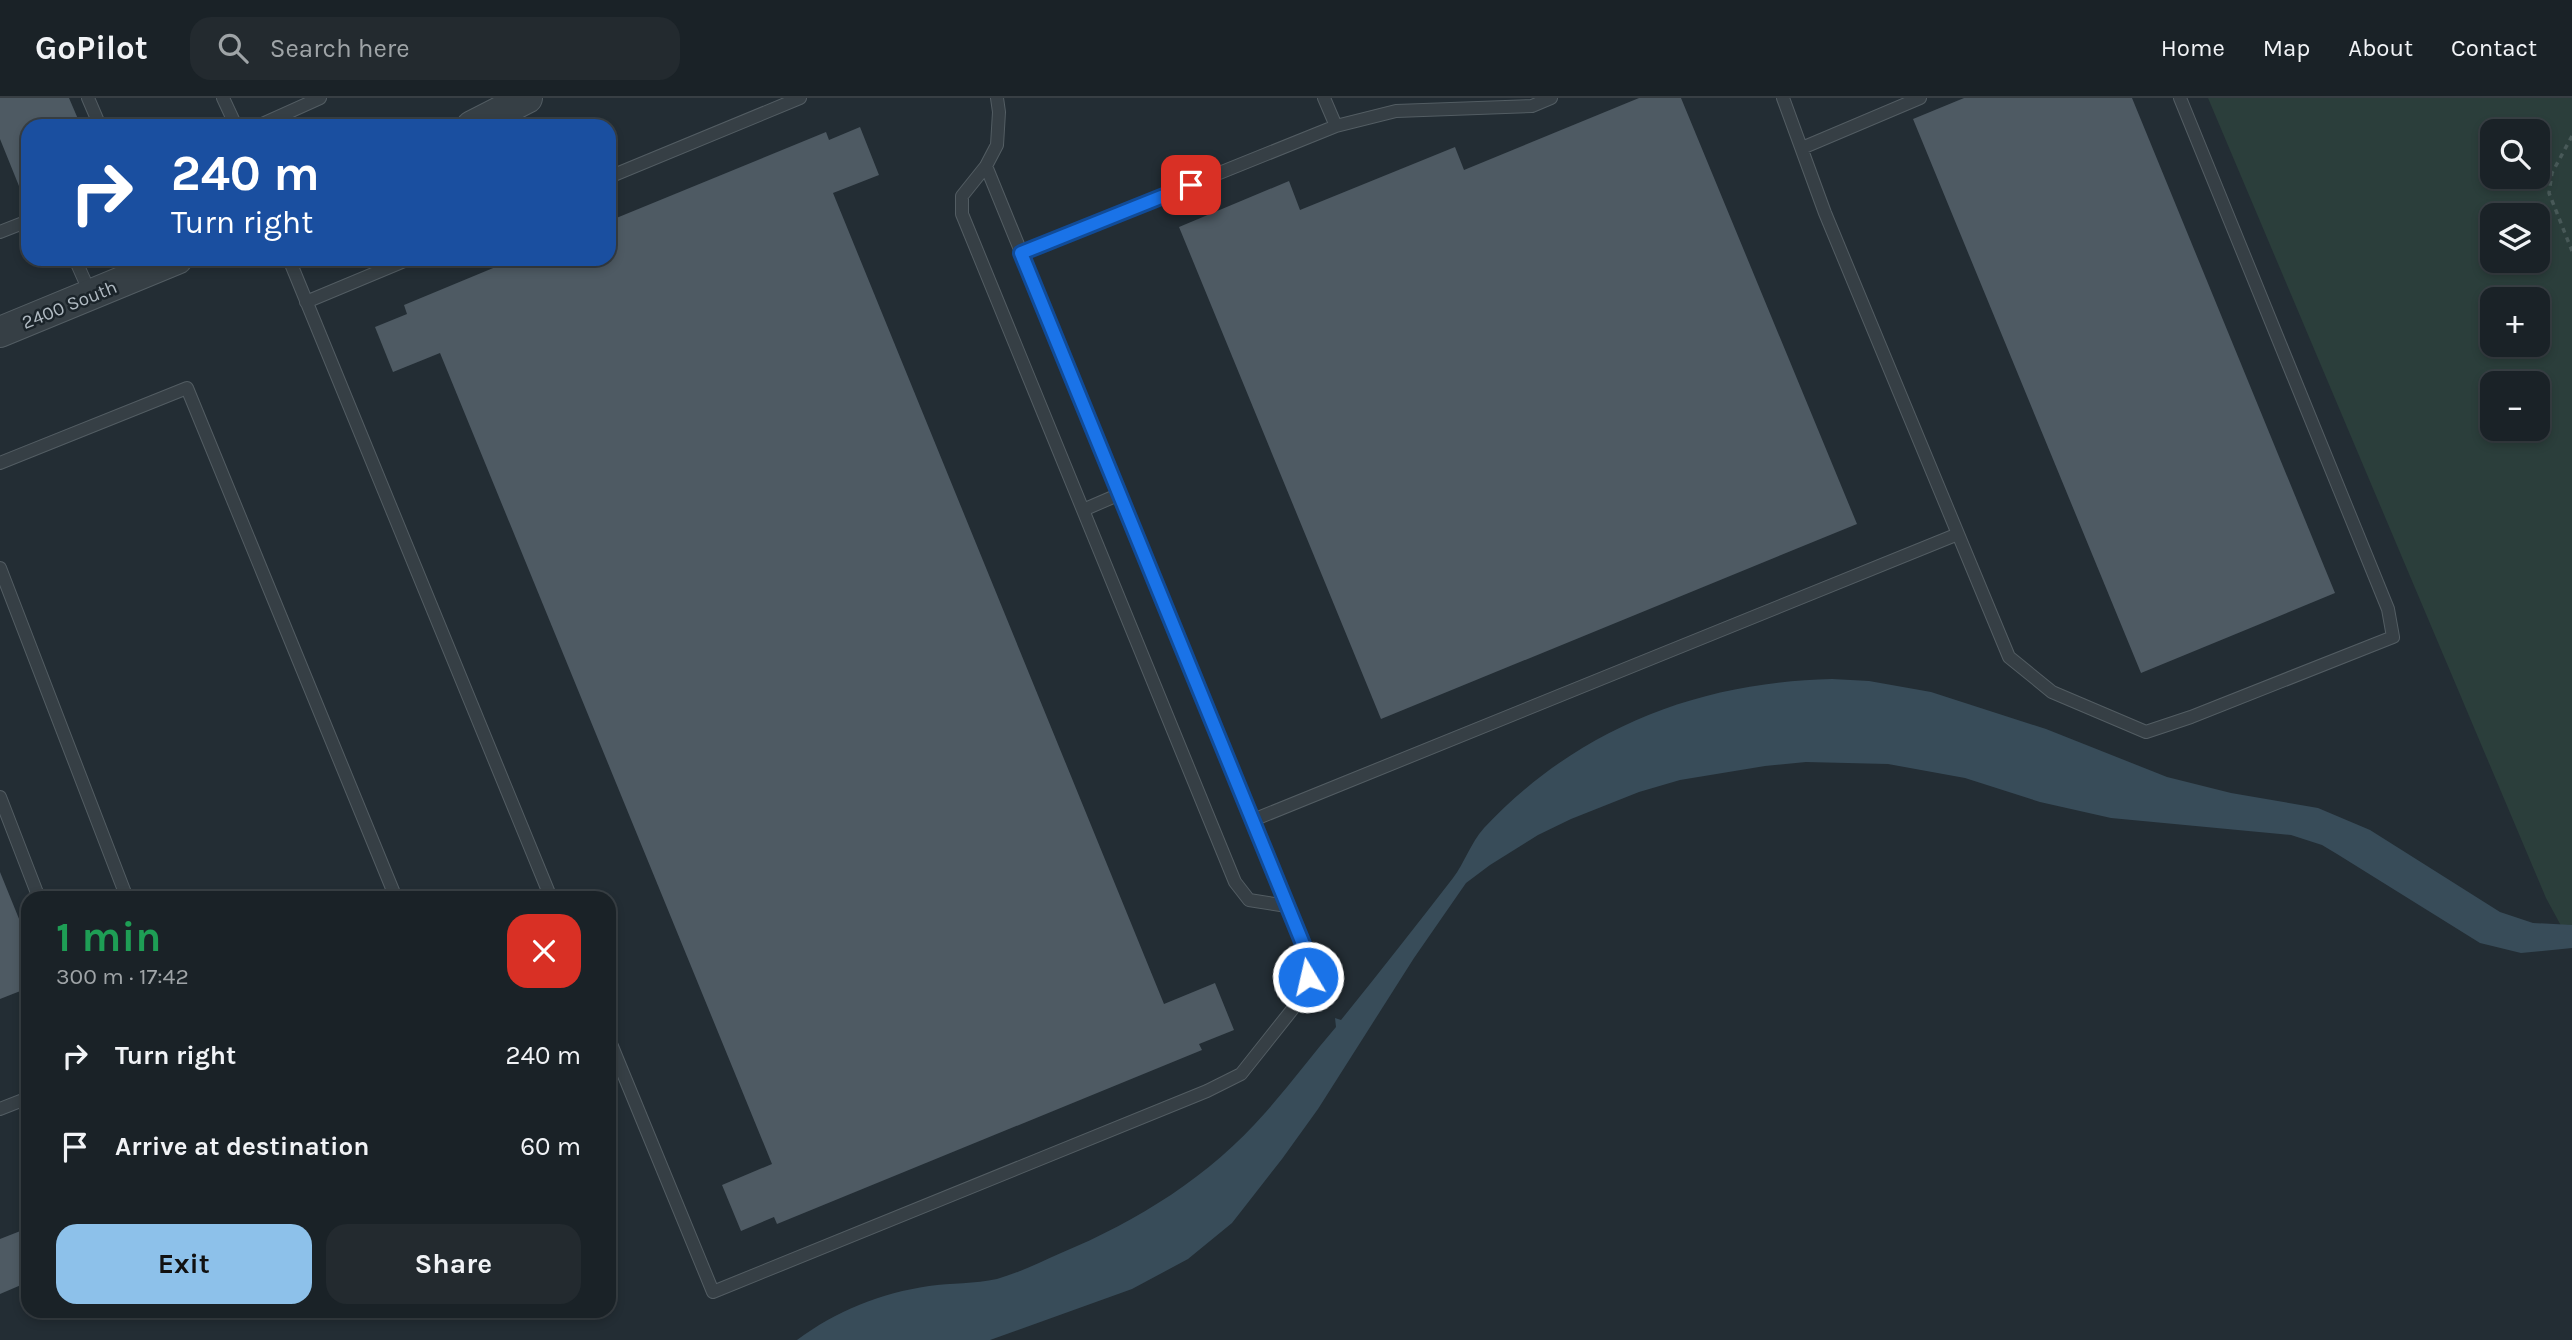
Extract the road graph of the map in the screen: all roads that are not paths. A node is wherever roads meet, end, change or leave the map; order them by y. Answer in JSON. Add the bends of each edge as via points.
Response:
{"nodes":[{"id":1,"x":88,"y":98,"type":"edge"},
{"id":2,"x":223,"y":98,"type":"edge"},
{"id":3,"x":320,"y":98,"type":"edge"},
{"id":4,"x":527,"y":98,"type":"edge"},
{"id":5,"x":800,"y":98,"type":"edge"},
{"id":6,"x":997,"y":98,"type":"edge"},
{"id":7,"x":1324,"y":98,"type":"edge"},
{"id":8,"x":1551,"y":98,"type":"edge"},
{"id":9,"x":1783,"y":98,"type":"edge"},
{"id":10,"x":1920,"y":98,"type":"edge"},
{"id":11,"x":2180,"y":98,"type":"edge"},
{"id":12,"x":97,"y":119,"type":"edge"},
{"id":13,"x":233,"y":119,"type":"edge"},
{"id":14,"x":274,"y":119,"type":"edge"},
{"id":15,"x":486,"y":119,"type":"edge"},
{"id":16,"x":1336,"y":126,"type":"junction"},
{"id":17,"x":1802,"y":148,"type":"junction"},
{"id":18,"x":986,"y":166,"type":"junction"},
{"id":19,"x":616,"y":174,"type":"edge"},
{"id":20,"x":21,"y":224,"type":"edge"},
{"id":21,"x":0,"y":232,"type":"edge"},
{"id":22,"x":1021,"y":253,"type":"junction"},
{"id":23,"x":78,"y":266,"type":"edge"},
{"id":24,"x":160,"y":266,"type":"edge"},
{"id":25,"x":292,"y":266,"type":"edge"},
{"id":26,"x":393,"y":266,"type":"edge"},
{"id":27,"x":91,"y":295,"type":"junction"},
{"id":28,"x":306,"y":302,"type":"junction"},
{"id":29,"x":0,"y":332,"type":"edge"},
{"id":30,"x":0,"y":463,"type":"edge"},
{"id":31,"x":1120,"y":494,"type":"junction"},
{"id":32,"x":1083,"y":510,"type":"junction"},
{"id":33,"x":1958,"y":534,"type":"junction"},
{"id":34,"x":0,"y":568,"type":"edge"},
{"id":35,"x":0,"y":797,"type":"edge"},
{"id":36,"x":1253,"y":820,"type":"junction"},
{"id":37,"x":36,"y":891,"type":"edge"},
{"id":38,"x":124,"y":891,"type":"edge"},
{"id":39,"x":393,"y":891,"type":"edge"},
{"id":40,"x":548,"y":891,"type":"edge"},
{"id":41,"x":1287,"y":906,"type":"junction"},
{"id":42,"x":616,"y":1056,"type":"edge"},
{"id":43,"x":21,"y":1101,"type":"edge"},
{"id":44,"x":0,"y":1109,"type":"edge"}],
"edges":[{"from":1,"to":12,"type":"lane"},
{"from":2,"to":13,"type":"lane"},
{"from":3,"to":14,"type":"lane"},
{"from":4,"to":15,"type":"street"},
{"from":5,"to":19,"type":"lane"},
{"from":6,"to":18,"type":"lane","via":[[998,145]]},
{"from":7,"to":16,"type":"lane"},
{"from":8,"to":16,"type":"lane","via":[[1532,106],[1396,111]]},
{"from":9,"to":17,"type":"lane"},
{"from":10,"to":17,"type":"lane"},
{"from":11,"to":33,"type":"lane","via":[[2388,608],[2393,637],[2146,732],[2052,692],[2009,657]]},
{"from":16,"to":22,"type":"lane"},
{"from":17,"to":33,"type":"lane"},
{"from":18,"to":22,"type":"lane"},
{"from":18,"to":32,"type":"lane","via":[[962,196],[962,215]]},
{"from":20,"to":21,"type":"lane"},
{"from":22,"to":31,"type":"lane"},
{"from":23,"to":27,"type":"lane"},
{"from":24,"to":27,"type":"street","name":"2400 South"},
{"from":25,"to":28,"type":"lane"},
{"from":26,"to":28,"type":"lane"},
{"from":27,"to":29,"type":"street","name":"2400 South"},
{"from":28,"to":40,"type":"lane"},
{"from":30,"to":39,"type":"lane","via":[[187,388]]},
{"from":31,"to":32,"type":"lane"},
{"from":31,"to":36,"type":"lane"},
{"from":32,"to":41,"type":"lane","via":[[1235,882],[1248,900]]},
{"from":33,"to":36,"type":"lane"},
{"from":34,"to":38,"type":"lane"},
{"from":35,"to":37,"type":"lane"},
{"from":36,"to":41,"type":"lane"},
{"from":41,"to":42,"type":"lane","via":[[1303,944],[1308,977],[1300,1001],[1241,1074],[713,1292]]},
{"from":43,"to":44,"type":"lane"}]}
